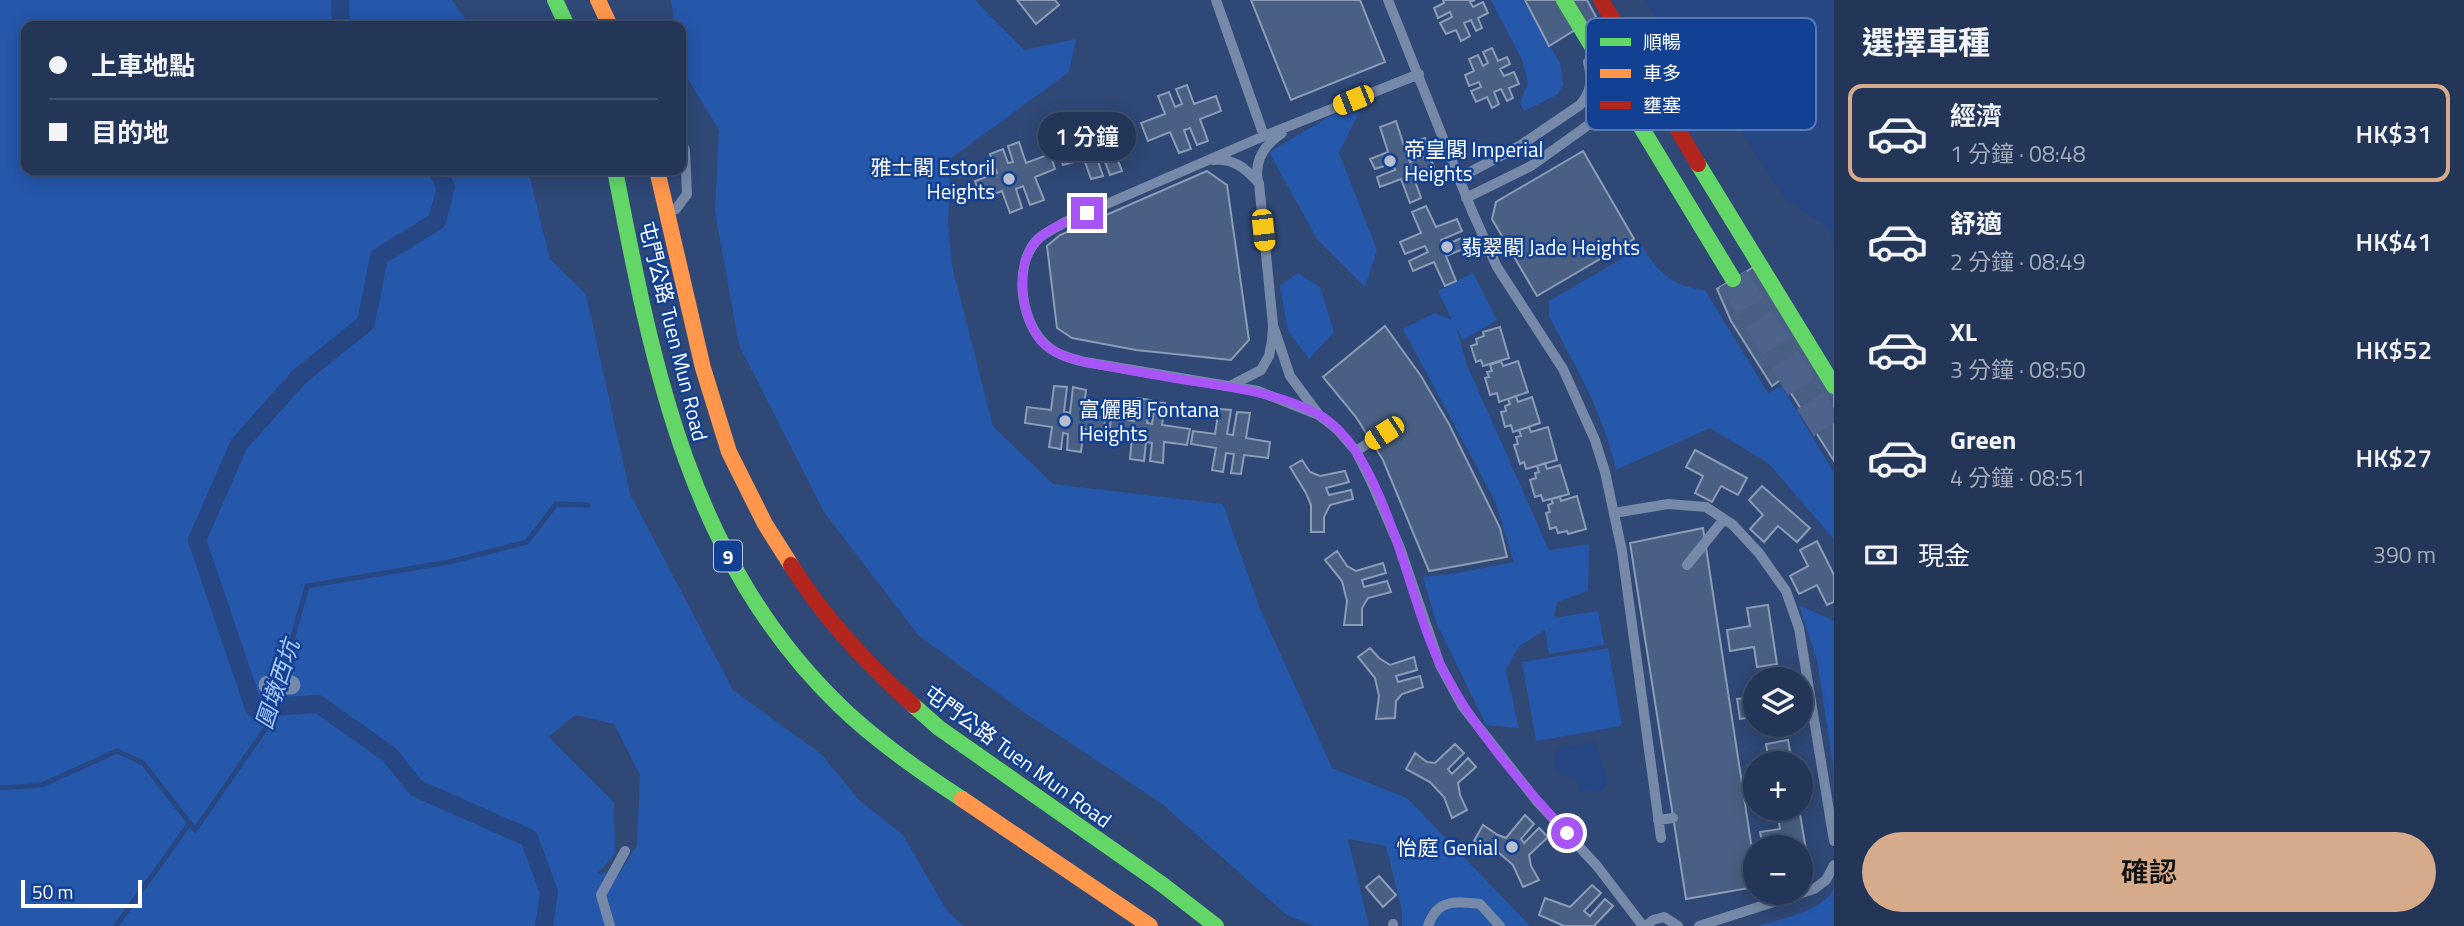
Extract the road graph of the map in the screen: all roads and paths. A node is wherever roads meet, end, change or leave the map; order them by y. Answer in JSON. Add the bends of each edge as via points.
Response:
{"nodes":[{"id":1,"x":555,"y":0,"type":"edge"},
{"id":2,"x":598,"y":0,"type":"edge"},
{"id":3,"x":1216,"y":0,"type":"edge"},
{"id":4,"x":1601,"y":0,"type":"edge"},
{"id":5,"x":1387,"y":1,"type":"edge"},
{"id":6,"x":1569,"y":7,"type":"edge"},
{"id":7,"x":1609,"y":18,"type":"edge"},
{"id":8,"x":1611,"y":18,"type":"edge"},
{"id":9,"x":565,"y":21,"type":"edge"},
{"id":10,"x":608,"y":21,"type":"edge"},
{"id":11,"x":1586,"y":35,"type":"edge"},
{"id":12,"x":1586,"y":60,"type":"edge"},
{"id":13,"x":1419,"y":74,"type":"junction"},
{"id":14,"x":1586,"y":97,"type":"edge"},
{"id":15,"x":1300,"y":122,"type":"junction"},
{"id":16,"x":1586,"y":127,"type":"edge"},
{"id":17,"x":1643,"y":130,"type":"edge"},
{"id":18,"x":1677,"y":130,"type":"edge"},
{"id":19,"x":1264,"y":136,"type":"junction"},
{"id":20,"x":1196,"y":165,"type":"junction"},
{"id":21,"x":686,"y":172,"type":"edge"},
{"id":22,"x":616,"y":175,"type":"edge"},
{"id":23,"x":658,"y":175,"type":"edge"},
{"id":24,"x":1459,"y":178,"type":"junction"},
{"id":25,"x":1259,"y":183,"type":"junction"},
{"id":26,"x":1466,"y":198,"type":"junction"},
{"id":27,"x":668,"y":219,"type":"junction"},
{"id":28,"x":1733,"y":279,"type":"tunnel mouth"},
{"id":29,"x":1273,"y":325,"type":"junction"},
{"id":30,"x":1229,"y":386,"type":"junction"},
{"id":31,"x":1834,"y":386,"type":"edge"},
{"id":32,"x":1319,"y":415,"type":"junction"},
{"id":33,"x":1384,"y":433,"type":"dead end"},
{"id":34,"x":1356,"y":451,"type":"junction"},
{"id":35,"x":1614,"y":513,"type":"junction"},
{"id":36,"x":1724,"y":519,"type":"junction"},
{"id":37,"x":1687,"y":565,"type":"dead end"},
{"id":38,"x":268,"y":685,"type":"dead end"},
{"id":39,"x":290,"y":685,"type":"dead end"},
{"id":40,"x":1673,"y":818,"type":"dead end"},
{"id":41,"x":1658,"y":820,"type":"junction"},
{"id":42,"x":1661,"y":838,"type":"dead end"},
{"id":43,"x":1834,"y":841,"type":"edge"},
{"id":44,"x":625,"y":851,"type":"dead end"},
{"id":45,"x":1834,"y":865,"type":"edge"},
{"id":46,"x":610,"y":926,"type":"edge"},
{"id":47,"x":1150,"y":926,"type":"edge"},
{"id":48,"x":1216,"y":926,"type":"edge"},
{"id":49,"x":1427,"y":926,"type":"edge"},
{"id":50,"x":1500,"y":926,"type":"edge"},
{"id":51,"x":1645,"y":926,"type":"edge"},
{"id":52,"x":1678,"y":926,"type":"edge"},
{"id":53,"x":1699,"y":926,"type":"edge"}],
"edges":[{"from":1,"to":9,"type":"main road"},
{"from":2,"to":10,"type":"main road"},
{"from":3,"to":19,"type":"lane"},
{"from":4,"to":7,"type":"street"},
{"from":4,"to":8,"type":"main road"},
{"from":5,"to":13,"type":"lane"},
{"from":6,"to":11,"type":"main road"},
{"from":6,"to":12,"type":"lane"},
{"from":13,"to":15,"type":"lane"},
{"from":13,"to":24,"type":"lane"},
{"from":14,"to":24,"type":"lane","via":[[1521,145]]},
{"from":15,"to":19,"type":"lane"},
{"from":15,"to":25,"type":"lane","via":[[1265,148],[1256,172]]},
{"from":16,"to":26,"type":"lane","via":[[1531,166]]},
{"from":17,"to":28,"type":"main road"},
{"from":18,"to":31,"type":"main road"},
{"from":19,"to":20,"type":"lane"},
{"from":20,"to":25,"type":"lane","via":[[1224,159],[1247,170]]},
{"from":20,"to":30,"type":"lane","via":[[1065,222],[1038,239],[1027,255],[1024,296],[1029,322],[1042,342],[1060,355]]},
{"from":21,"to":27,"type":"lane","via":[[687,194]]},
{"from":22,"to":47,"type":"main road","name":"屯門公路 Tuen Mun Road","number":"9","via":[[679,446],[716,533],[771,625],[829,694],[882,743],[927,778]]},
{"from":23,"to":27,"type":"main road","name":"屯門公路 Tuen Mun Road","number":"9"},
{"from":24,"to":26,"type":"lane"},
{"from":25,"to":29,"type":"lane"},
{"from":26,"to":35,"type":"lane","via":[[1497,267],[1563,369],[1580,404],[1595,440]]},
{"from":27,"to":48,"type":"main road","name":"屯門公路 Tuen Mun Road","number":"9","via":[[703,368],[729,452],[765,524],[804,586],[877,673],[939,728]]},
{"from":29,"to":30,"type":"lane","via":[[1269,356],[1261,369]]},
{"from":29,"to":32,"type":"lane","via":[[1290,376]]},
{"from":30,"to":32,"type":"lane","via":[[1258,391]]},
{"from":32,"to":34,"type":"lane"},
{"from":33,"to":34,"type":"lane"},
{"from":34,"to":51,"type":"lane","via":[[1400,548],[1440,665],[1463,707]]},
{"from":35,"to":36,"type":"lane","via":[[1668,503],[1706,508]]},
{"from":35,"to":41,"type":"lane"},
{"from":36,"to":37,"type":"lane"},
{"from":36,"to":43,"type":"lane","via":[[1759,553],[1786,591],[1799,628]]},
{"from":38,"to":39,"type":"street"},
{"from":40,"to":41,"type":"lane"},
{"from":41,"to":42,"type":"lane"},
{"from":44,"to":46,"type":"lane","via":[[601,895]]},
{"from":45,"to":53,"type":"lane","via":[[1814,889]]},
{"from":49,"to":50,"type":"lane","via":[[1433,912],[1447,903],[1463,902],[1480,904]]},
{"from":51,"to":52,"type":"lane","via":[[1664,917]]}]}
